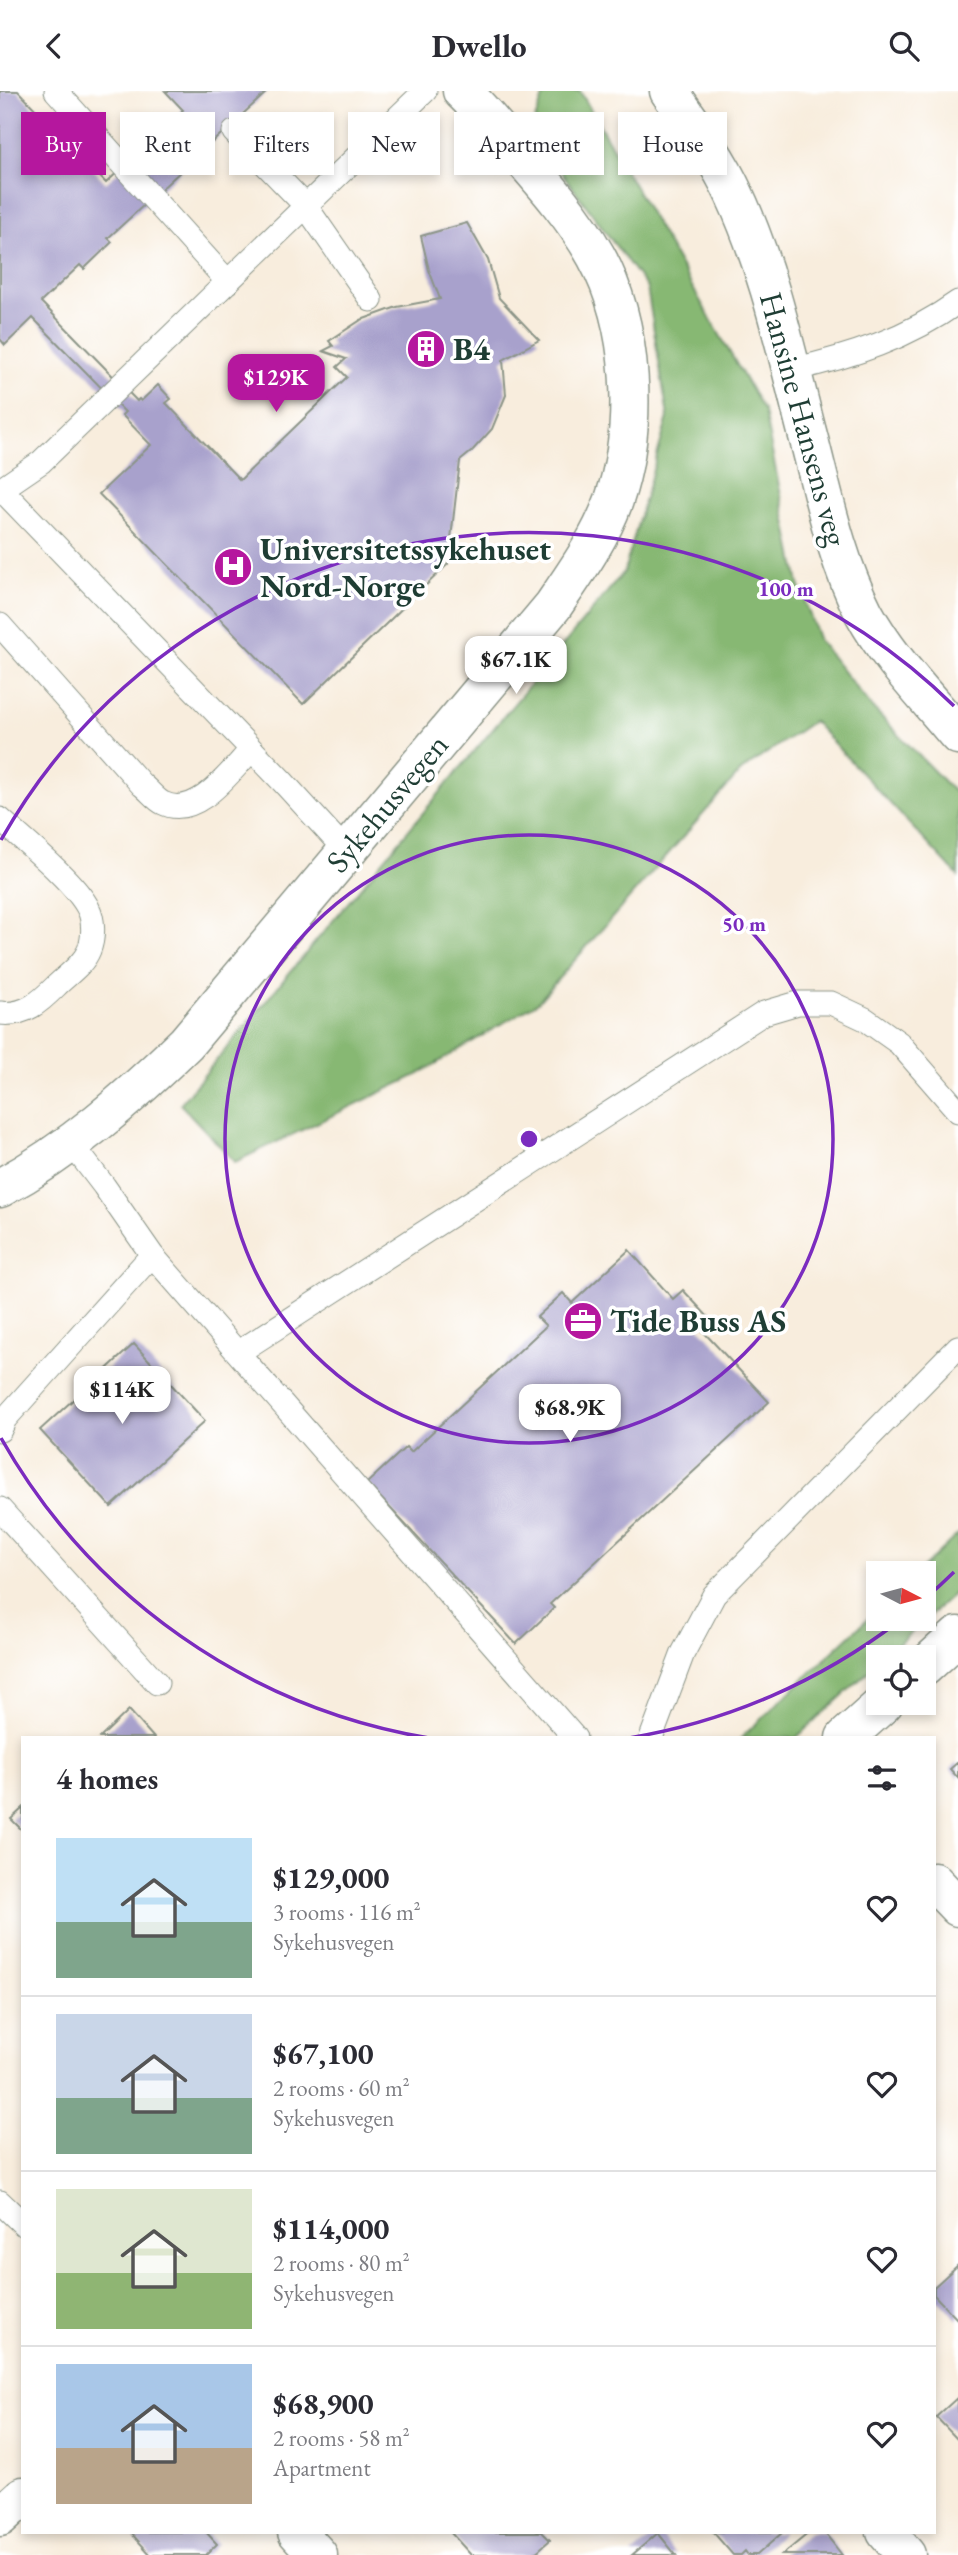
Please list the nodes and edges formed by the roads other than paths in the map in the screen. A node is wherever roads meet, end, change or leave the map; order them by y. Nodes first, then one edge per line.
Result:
1 (56, 91) edge
2 (425, 91) edge
3 (462, 91) edge
4 (669, 91) edge
5 (276, 175) edge
6 (305, 205) junction
7 (228, 282) junction
8 (371, 300) dead end
9 (958, 302) edge
10 (791, 370) junction
11 (1, 490) edge
12 (0, 625) edge
13 (958, 735) edge
14 (251, 750) junction
15 (0, 819) edge
16 (346, 851) junction
17 (0, 1013) edge
18 (958, 1111) edge
19 (71, 1143) junction
20 (0, 1188) edge
21 (152, 1255) junction
22 (958, 1347) edge
23 (239, 1352) junction
24 (0, 1430) edge
25 (0, 1509) edge
26 (958, 1636) edge
27 (936, 1656) edge
28 (157, 1683) dead end
29 (871, 1715) edge
30 (573, 1736) edge
31 (652, 1736) edge
32 (847, 1736) edge
33 (936, 1884) edge
34 (958, 1907) edge
35 (0, 2201) edge
36 (21, 2222) edge
37 (21, 2497) edge
38 (0, 2517) edge
39 (299, 2534) edge
40 (888, 2534) edge
41 (318, 2555) edge
42 (906, 2555) edge

1 - 7 lane
2 - 6 lane
3 - 16 street, Sykehusvegen
4 - 10 street, Hansine Hansens veg
5 - 6 lane
6 - 7 lane
6 - 8 lane
7 - 11 lane
9 - 10 lane
10 - 13 street, Hansine Hansens veg
11 - 14 lane
12 - 14 lane
14 - 16 lane
15 - 17 lane
16 - 19 street, Sykehusvegen
18 - 23 lane
19 - 20 street, Sykehusvegen
19 - 21 lane
21 - 23 lane
21 - 24 lane
22 - 31 lane
23 - 30 lane
25 - 28 lane
26 - 27 street
29 - 32 street
33 - 34 street
35 - 36 lane
37 - 38 street
39 - 41 street
40 - 42 street

